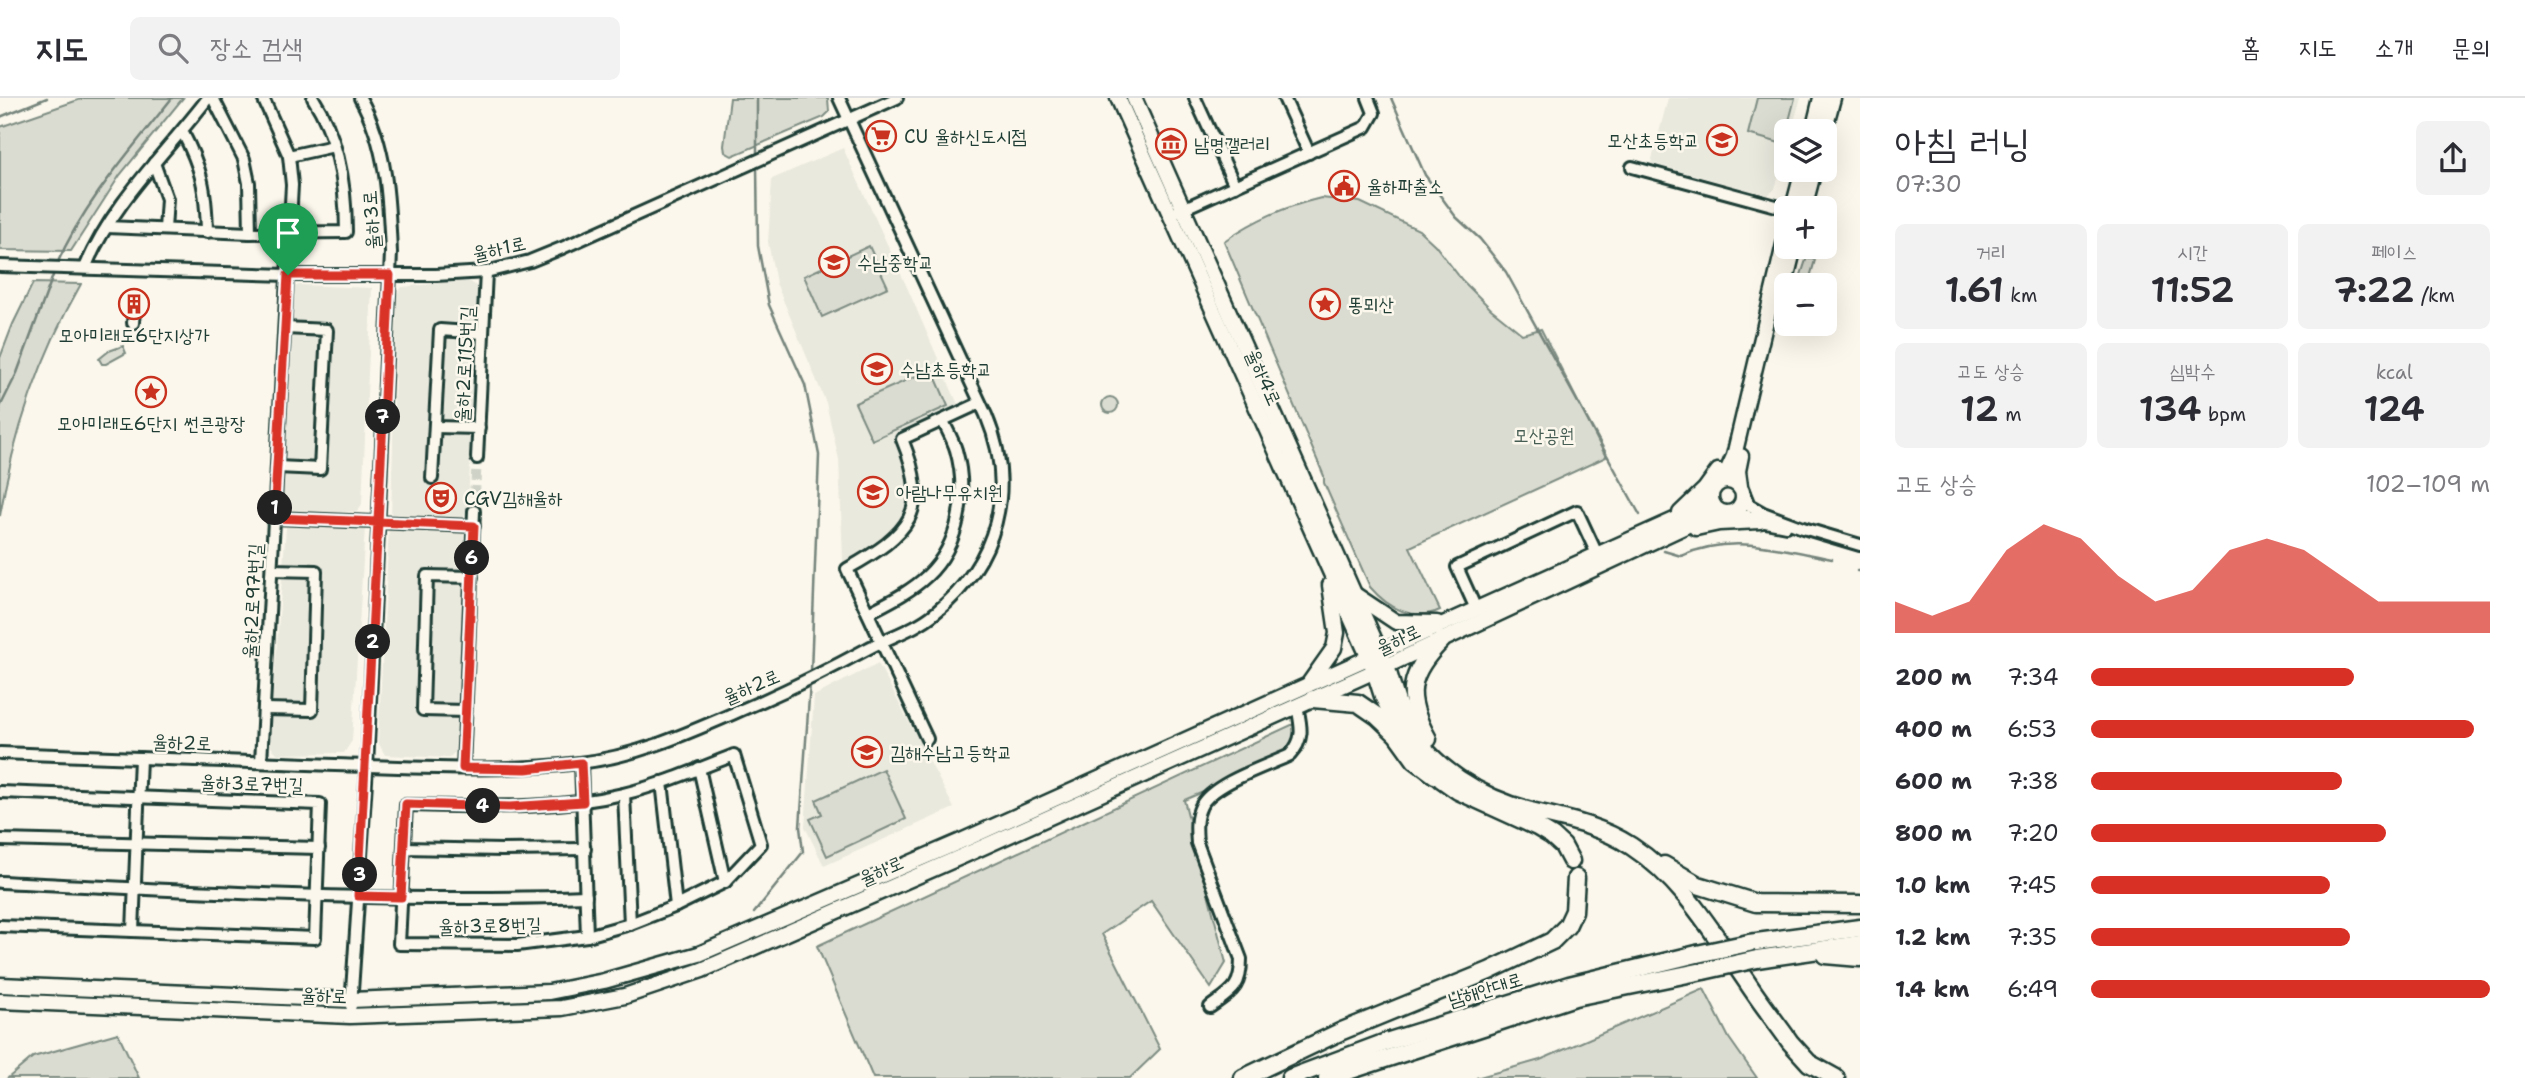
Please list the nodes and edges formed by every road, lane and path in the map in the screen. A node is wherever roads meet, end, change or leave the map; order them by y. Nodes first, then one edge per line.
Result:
1 (208, 98) edge
2 (213, 98) edge
3 (263, 98) edge
4 (313, 98) edge
5 (360, 98) edge
6 (839, 98) edge
7 (897, 98) edge
8 (1118, 98) edge
9 (1134, 98) edge
10 (1195, 98) edge
11 (1284, 98) edge
12 (1367, 98) edge
13 (1821, 98) edge
14 (1833, 98) edge
15 (1815, 119) edge
16 (1827, 119) edge
17 (847, 120) junction
18 (182, 131) junction
19 (334, 146) junction
20 (1309, 153) junction
21 (289, 156) junction
22 (154, 163) junction
23 (1632, 167) dead end
24 (1235, 186) junction
25 (1774, 205) edge
26 (1177, 211) junction
27 (107, 227) junction
28 (164, 229) junction
29 (207, 232) junction
30 (250, 233) junction
31 (291, 233) junction
32 (1781, 259) edge
33 (1791, 259) edge
34 (0, 266) edge
35 (80, 267) junction
36 (486, 272) junction
37 (288, 275) junction
38 (390, 275) junction
39 (134, 310) dead end
40 (133, 323) dead end
41 (285, 328) junction
42 (483, 332) junction
43 (1748, 395) junction
44 (980, 403) junction
45 (943, 421) junction
46 (435, 427) junction
47 (479, 428) junction
48 (477, 458) tunnel mouth
49 (277, 467) junction
50 (432, 478) dead end
51 (1718, 483) junction
52 (1742, 489) junction
53 (1715, 507) junction
54 (474, 511) tunnel mouth
55 (1735, 511) junction
56 (274, 518) junction
57 (1759, 521) junction
58 (378, 522) junction
59 (474, 526) junction
60 (1660, 526) junction
61 (1803, 528) junction
62 (1855, 543) edge
63 (1636, 550) junction
64 (1597, 554) junction
65 (1326, 563) junction
66 (272, 570) junction
67 (471, 577) junction
68 (1354, 594) junction
69 (1476, 609) junction
70 (868, 613) junction
71 (1445, 622) junction
72 (1442, 640) junction
73 (881, 642) junction
74 (1377, 662) junction
75 (1311, 691) junction
76 (1297, 706) junction
77 (264, 709) junction
78 (465, 711) junction
79 (927, 739) dead end
80 (0, 753) edge
81 (140, 758) junction
82 (261, 762) junction
83 (581, 763) junction
84 (367, 766) junction
85 (463, 768) junction
86 (699, 768) junction
87 (1442, 775) junction
88 (662, 782) junction
89 (0, 792) edge
90 (624, 794) junction
91 (139, 797) junction
92 (583, 802) junction
93 (1507, 814) junction
94 (0, 840) edge
95 (136, 844) junction
96 (1630, 845) junction
97 (318, 848) junction
98 (404, 848) junction
99 (584, 849) junction
100 (1571, 861) dead end
101 (1576, 878) dead end
102 (725, 881) junction
103 (0, 882) edge
104 (134, 888) junction
105 (317, 895) junction
106 (358, 896) junction
107 (586, 896) junction
108 (401, 897) junction
109 (1860, 904) edge
110 (676, 906) junction
111 (630, 924) junction
112 (0, 926) edge
113 (1860, 929) edge
114 (132, 931) junction
115 (587, 936) junction
116 (1860, 944) edge
117 (1788, 953) junction
118 (1860, 958) edge
119 (0, 985) edge
120 (351, 1000) junction
121 (0, 1001) edge
122 (1210, 1007) dead end
123 (350, 1016) junction
124 (1243, 1078) edge
125 (1290, 1078) edge
126 (1327, 1078) edge
127 (1817, 1078) edge
128 (1836, 1078) edge

1 - 18 street
2 - 30 street
3 - 21 street, 율하2로97번길
4 - 19 street
5 - 38 street, 율하3로
6 - 17 street, 율하2로
7 - 17 street, 율하1로
8 - 26 main road, 율하4로
9 - 26 main road, 율하4로
10 - 24 street
11 - 20 street
12 - 20 street
13 - 15 main road
14 - 16 main road
17 - 36 street, 율하1로
17 - 44 street, 율하2로
18 - 22 street
18 - 29 street
19 - 21 street
19 - 31 street
20 - 24 street
21 - 31 street, 율하2로97번길
22 - 27 street
22 - 28 street
23 - 25 street
24 - 26 street
26 - 65 main road, 율하4로
26 - 68 main road, 율하4로
27 - 28 street
27 - 35 street
28 - 29 street
29 - 30 street
30 - 31 street
31 - 37 street, 율하2로97번길
32 - 43 main road
33 - 52 main road
34 - 35 street, 율하1로
35 - 37 street, 율하1로
36 - 38 street, 율하1로
36 - 42 street, 율하2로115번길
37 - 38 street, 율하1로
37 - 41 street, 율하2로97번길
38 - 58 street, 율하3로
39 - 40 street
41 - 49 street, 율하2로97번길
41 - 49 street
42 - 46 street
42 - 47 street, 율하2로115번길
43 - 51 main road
43 - 60 main road
44 - 45 street
44 - 73 street, 율하2로
45 - 70 street
45 - 70 street
46 - 47 street
46 - 50 street
47 - 48 street, 율하2로115번길
49 - 56 street, 율하2로97번길
51 - 52 main road
51 - 53 main road
52 - 55 main road
52 - 61 street
53 - 55 main road
53 - 60 main road, 율하로
53 - 63 main road, 율하로
54 - 59 street
55 - 57 street
56 - 58 street
56 - 66 street, 율하2로97번길
57 - 61 street
57 - 63 main road
58 - 59 street
58 - 84 street, 율하3로
59 - 67 street
60 - 64 main road, 율하로
61 - 62 street
63 - 72 main road, 율하로
64 - 69 main road, 율하로
64 - 69 street
65 - 74 main road, 율하4로
65 - 75 main road
66 - 77 street, 율하2로97번길
66 - 77 street
67 - 78 street
67 - 78 street
68 - 71 main road
68 - 74 main road, 율하4로
69 - 71 main road, 율하로
70 - 73 street
71 - 74 main road, 율하로
72 - 74 main road, 율하로
72 - 87 highway
73 - 79 street
73 - 83 street, 율하2로
74 - 75 main road, 율하로
74 - 87 highway
75 - 76 main road, 율하로
75 - 87 highway
75 - 120 main road, 율하로
76 - 122 street
76 - 123 main road, 율하로
77 - 82 street, 율하2로97번길
78 - 85 street
80 - 81 street, 율하2로
81 - 82 street, 율하2로
81 - 91 street
82 - 84 street, 율하2로
83 - 85 street, 율하2로
83 - 92 street
84 - 85 street, 율하2로
84 - 106 street, 율하3로
86 - 88 street
86 - 102 street
86 - 102 street
87 - 93 highway
87 - 96 highway
88 - 90 street
88 - 110 street
89 - 91 street, 율하3로7번길
90 - 92 street
90 - 111 street
91 - 95 street
91 - 97 street, 율하3로7번길
92 - 98 street, 율하3로8번길
92 - 99 street
93 - 100 highway
93 - 127 highway
94 - 95 street
95 - 97 street
95 - 104 street
96 - 109 highway
96 - 128 highway
97 - 105 street, 율하3로7번길
98 - 99 street
98 - 108 street, 율하3로8번길
99 - 107 street
101 - 124 highway
102 - 110 street
103 - 104 street
104 - 105 street
104 - 114 street
105 - 106 street
105 - 114 street, 율하3로7번길
106 - 108 street, 율하3로8번길
106 - 120 street, 율하3로
107 - 108 street, 율하3로8번길
107 - 115 street
108 - 115 street, 율하3로8번길
110 - 111 street
111 - 115 street
112 - 114 street, 율하3로7번길
113 - 125 highway, 남해안대로, bridge
116 - 117 highway
117 - 118 highway
117 - 126 highway, 남해안대로, bridge
119 - 120 main road, 율하로
120 - 123 street, 율하3로
121 - 123 main road, 율하로

